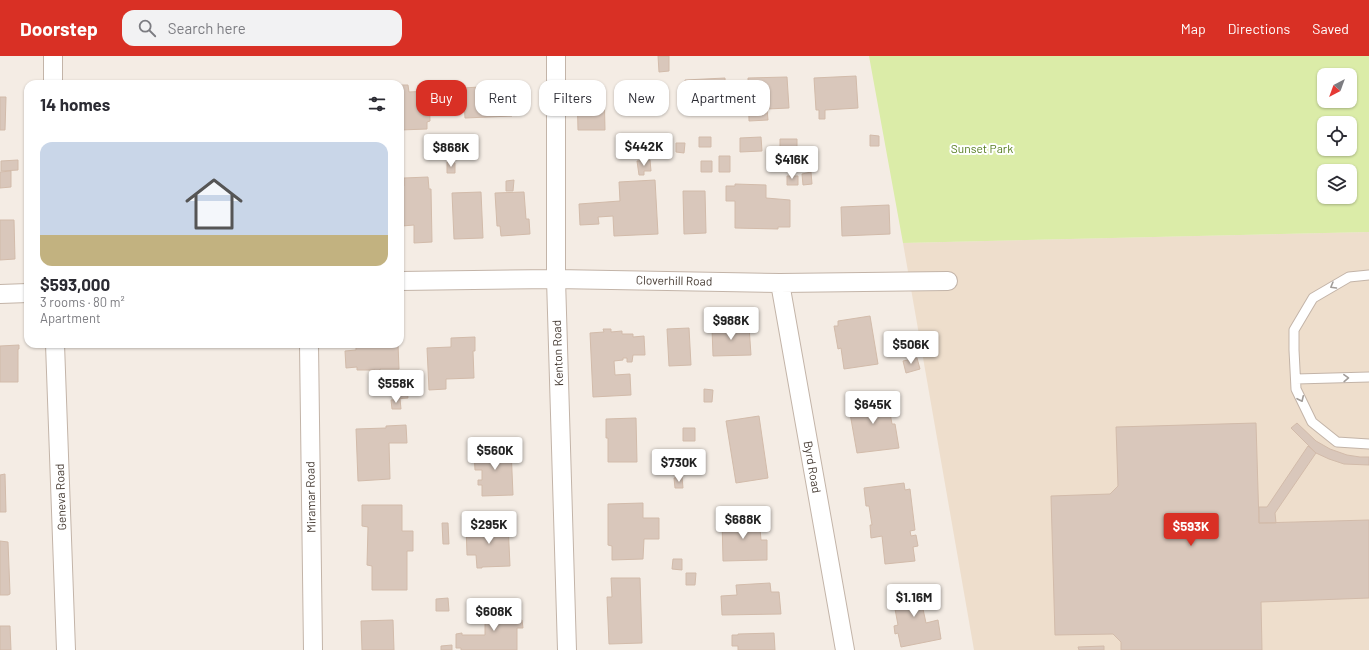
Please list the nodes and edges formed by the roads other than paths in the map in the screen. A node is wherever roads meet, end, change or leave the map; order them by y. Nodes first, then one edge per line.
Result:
1 (53, 56) edge
2 (556, 56) edge
3 (53, 80) edge
4 (1369, 275) edge
5 (556, 279) junction
6 (404, 281) edge
7 (948, 281) dead end
8 (780, 283) junction
9 (24, 293) edge
10 (0, 294) edge
11 (55, 348) edge
12 (309, 348) edge
13 (1369, 377) edge
14 (1296, 379) junction
15 (1369, 444) edge
16 (66, 650) edge
17 (312, 650) edge
18 (567, 650) edge
19 (845, 650) edge

1 - 3 street
2 - 5 street, Kenton Road
4 -> 14 lane
5 - 6 street, Cloverhill Road
5 - 8 street, Cloverhill Road
5 - 18 street, Kenton Road
7 - 8 street, Cloverhill Road
8 - 19 street, Byrd Road
9 - 10 street
11 - 16 street, Geneva Road
12 - 17 street, Miramar Road
14 -> 13 lane
14 -> 15 lane

